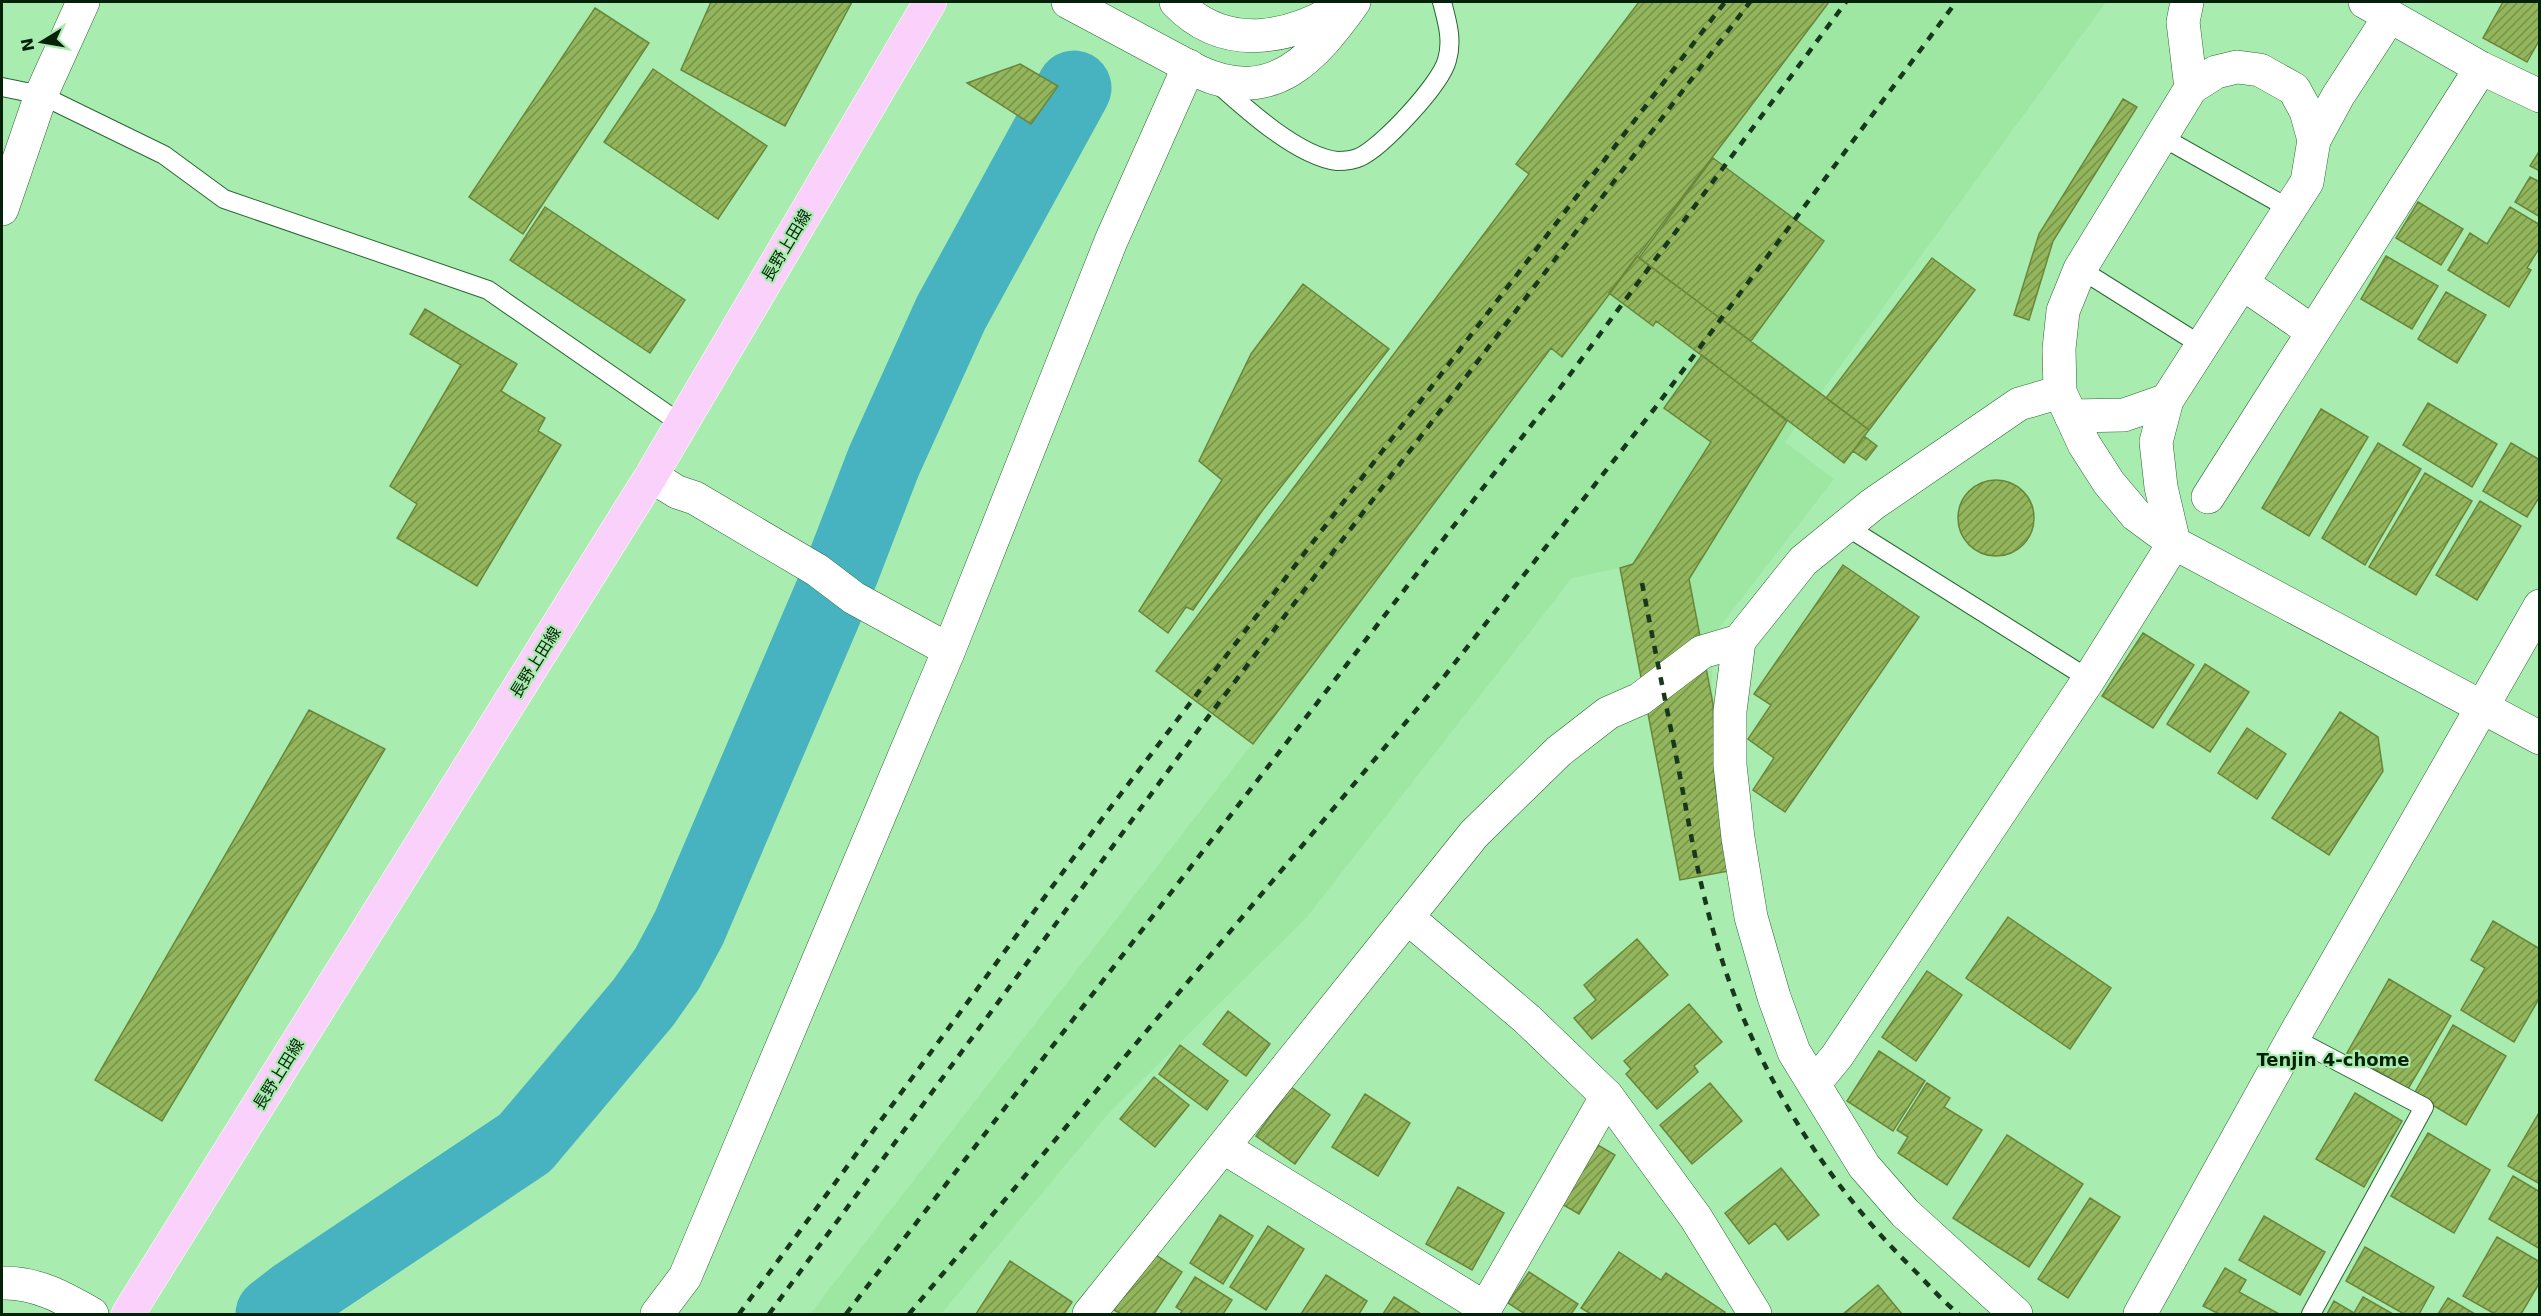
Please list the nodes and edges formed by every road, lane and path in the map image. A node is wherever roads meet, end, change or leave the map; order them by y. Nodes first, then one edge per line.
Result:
1 (83, 2) edge
2 (930, 2) edge
3 (1068, 2) edge
4 (1176, 2) edge
5 (1349, 2) edge
6 (1354, 2) edge
7 (1442, 2) edge
8 (2187, 2) edge
9 (2378, 9) edge
10 (1109, 14) edge
11 (2481, 68) junction
12 (1201, 73) junction
13 (2, 87) edge
14 (2191, 88) junction
15 (41, 95) junction
16 (2540, 96) edge
17 (2162, 137) junction
18 (2314, 140) junction
19 (2, 208) edge
20 (2290, 209) junction
21 (2080, 269) junction
22 (2242, 283) junction
23 (2312, 331) junction
24 (2201, 345) junction
25 (2167, 400) junction
26 (2066, 404) junction
27 (680, 423) junction
28 (651, 476) junction
29 (2208, 497) dead end
30 (1844, 525) junction
31 (2174, 543) junction
32 (2540, 606) edge
33 (1739, 642) junction
34 (949, 650) junction
35 (2089, 679) junction
36 (2481, 708) junction
37 (2540, 738) edge
38 (1407, 917) junction
39 (2293, 1038) junction
40 (1814, 1084) junction
41 (1607, 1096) junction
42 (1223, 1147) junction
43 (2, 1282) edge
44 (1484, 1311) edge
45 (92, 1314) edge
46 (128, 1314) edge
47 (657, 1314) edge
48 (1089, 1314) edge
49 (1755, 1314) edge
50 (2016, 1314) edge
51 (2140, 1314) edge
52 (2311, 1314) edge

1 - 15 street
2 - 27 main road, 長野上田線
3 - 10 street
4 - 5 street
6 - 12 street
7 - 12 lane
8 - 14 street
9 - 11 street
9 - 18 street
10 - 12 street
11 - 16 street
11 - 23 street
12 - 34 street
13 - 15 lane
14 - 17 street
14 - 18 street
15 - 19 street
15 - 27 lane
17 - 20 lane
17 - 21 street
18 - 20 street
20 - 22 street
21 - 24 lane
21 - 26 street
22 - 23 street
22 - 24 street
23 - 29 street
24 - 25 street
25 - 26 street
25 - 31 street
26 - 30 street
26 - 31 street
27 - 28 main road, 長野上田線
28 - 34 street
28 - 46 main road, 長野上田線
30 - 33 street
30 - 35 lane
31 - 35 street
31 - 36 street
32 - 36 street
33 - 38 street
33 - 40 street
34 - 47 street
35 - 40 street
36 - 37 street
36 - 39 street
38 - 41 street
38 - 42 street
39 - 51 street
39 - 52 lane
40 - 50 street
41 - 44 street
41 - 49 street
42 - 44 street
42 - 48 street
43 - 45 street

